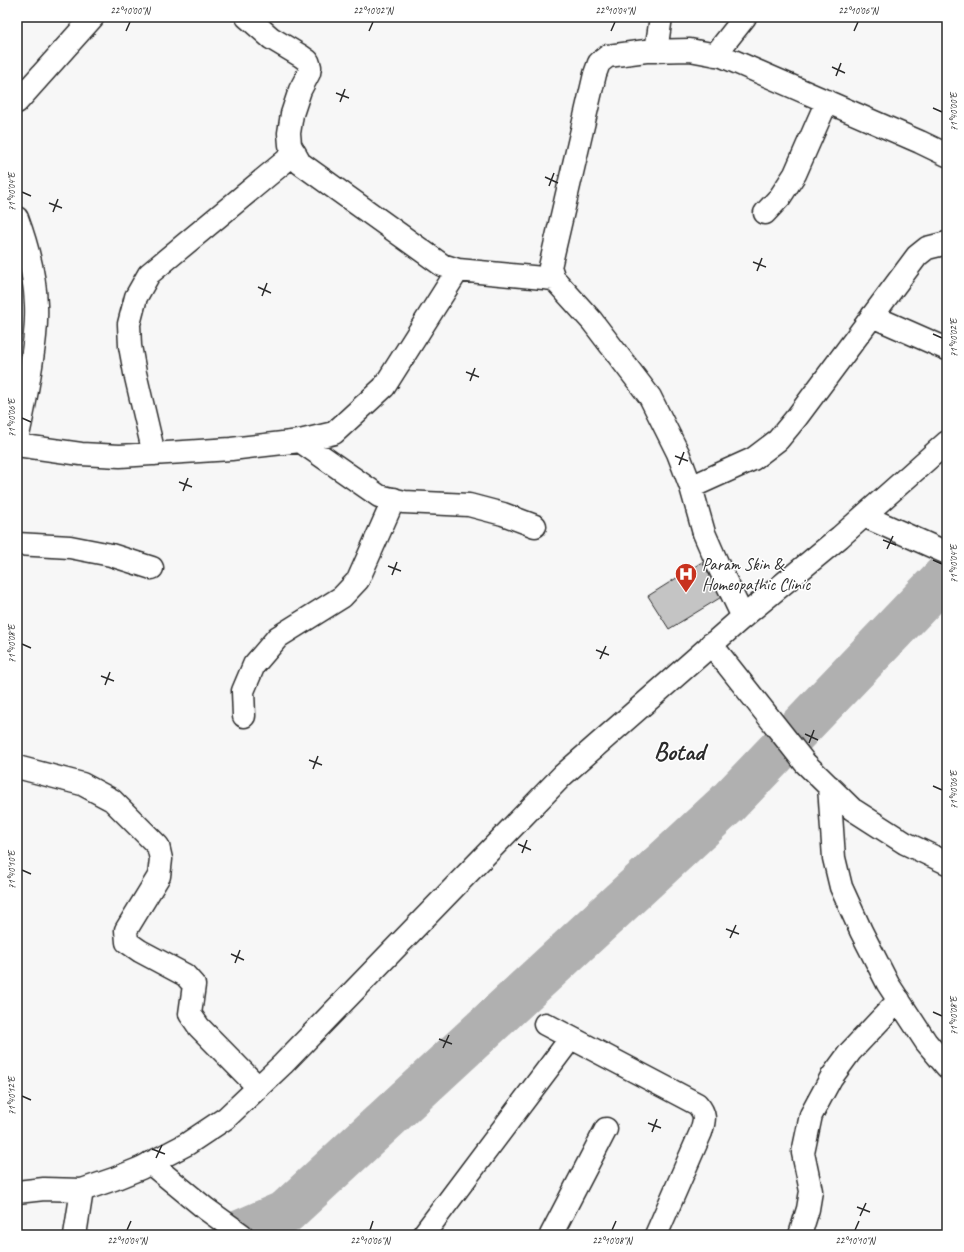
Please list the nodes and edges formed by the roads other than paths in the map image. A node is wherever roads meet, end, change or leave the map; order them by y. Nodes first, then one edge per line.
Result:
1 (93, 17) edge
2 (246, 17) edge
3 (661, 17) edge
4 (745, 17) edge
5 (656, 51) junction
6 (715, 55) junction
7 (827, 101) junction
8 (17, 102) edge
9 (295, 153) junction
10 (947, 155) edge
11 (765, 213) dead end
12 (17, 218) edge
13 (947, 243) edge
14 (458, 270) junction
15 (554, 279) junction
16 (872, 316) junction
17 (947, 348) edge
18 (17, 439) edge
19 (300, 441) junction
20 (947, 442) edge
21 (17, 445) edge
22 (154, 454) junction
23 (691, 486) junction
24 (394, 499) junction
25 (864, 516) junction
26 (535, 526) dead end
27 (17, 544) edge
28 (947, 553) edge
29 (152, 568) dead end
30 (743, 617) junction
31 (711, 644) junction
32 (244, 716) dead end
33 (17, 767) edge
34 (829, 786) junction
35 (947, 863) edge
36 (899, 1000) junction
37 (545, 1024) dead end
38 (571, 1038) junction
39 (947, 1068) edge
40 (258, 1087) junction
41 (606, 1129) dead end
42 (150, 1163) junction
43 (17, 1182) edge
44 (44, 1189) junction
45 (82, 1190) junction
46 (17, 1192) edge
47 (75, 1235) edge
48 (242, 1235) edge
49 (423, 1235) edge
50 (551, 1235) edge
51 (656, 1235) edge
52 (800, 1235) edge

1 - 8 main road
2 - 9 main road
3 - 5 main road
4 - 6 main road
5 - 6 main road
5 - 15 main road
6 - 7 main road
7 - 10 main road
7 - 11 main road
9 - 14 main road
9 - 22 main road
12 - 18 main road
13 - 16 main road
14 - 15 main road
14 - 19 main road
15 - 23 main road
16 - 17 main road
16 - 23 main road
19 - 22 main road
19 - 24 main road
20 - 25 main road
21 - 22 main road
23 - 30 main road
24 - 26 main road
24 - 32 main road
25 - 28 main road
25 - 30 main road
27 - 29 main road
30 - 31 main road
31 - 34 main road
31 - 40 main road
33 - 40 main road
34 - 35 main road
34 - 36 main road
36 - 39 main road
36 - 52 main road
37 - 38 main road
38 - 49 main road
38 - 51 main road
40 - 42 main road
41 - 50 main road
42 - 45 main road
42 - 48 main road
43 - 44 main road
44 - 45 main road
44 - 46 main road
45 - 47 main road

